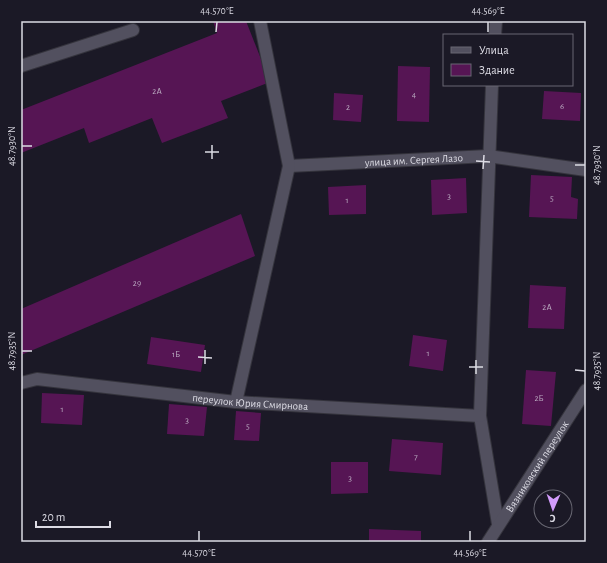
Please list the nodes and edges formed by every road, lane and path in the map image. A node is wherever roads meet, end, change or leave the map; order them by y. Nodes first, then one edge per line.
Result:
1 (260, 21) edge
2 (496, 21) edge
3 (133, 30) dead end
4 (495, 34) edge
5 (21, 66) edge
6 (492, 86) edge
7 (488, 156) junction
8 (289, 166) junction
9 (586, 170) edge
10 (21, 384) edge
11 (586, 390) edge
12 (236, 402) junction
13 (480, 416) junction
14 (498, 524) junction
15 (488, 542) edge

1 - 8 street
2 - 4 street
3 - 5 street
6 - 7 street
7 - 8 street, улица им. Сергея Лазо
7 - 9 street, улица им. Сергея Лазо
7 - 13 street
8 - 12 street
10 - 12 street, переулок Юрия Смирнова
11 - 14 street, Вязниковский переулок
12 - 13 street, переулок Юрия Смирнова
13 - 14 street
14 - 15 street, Вязниковский переулок

